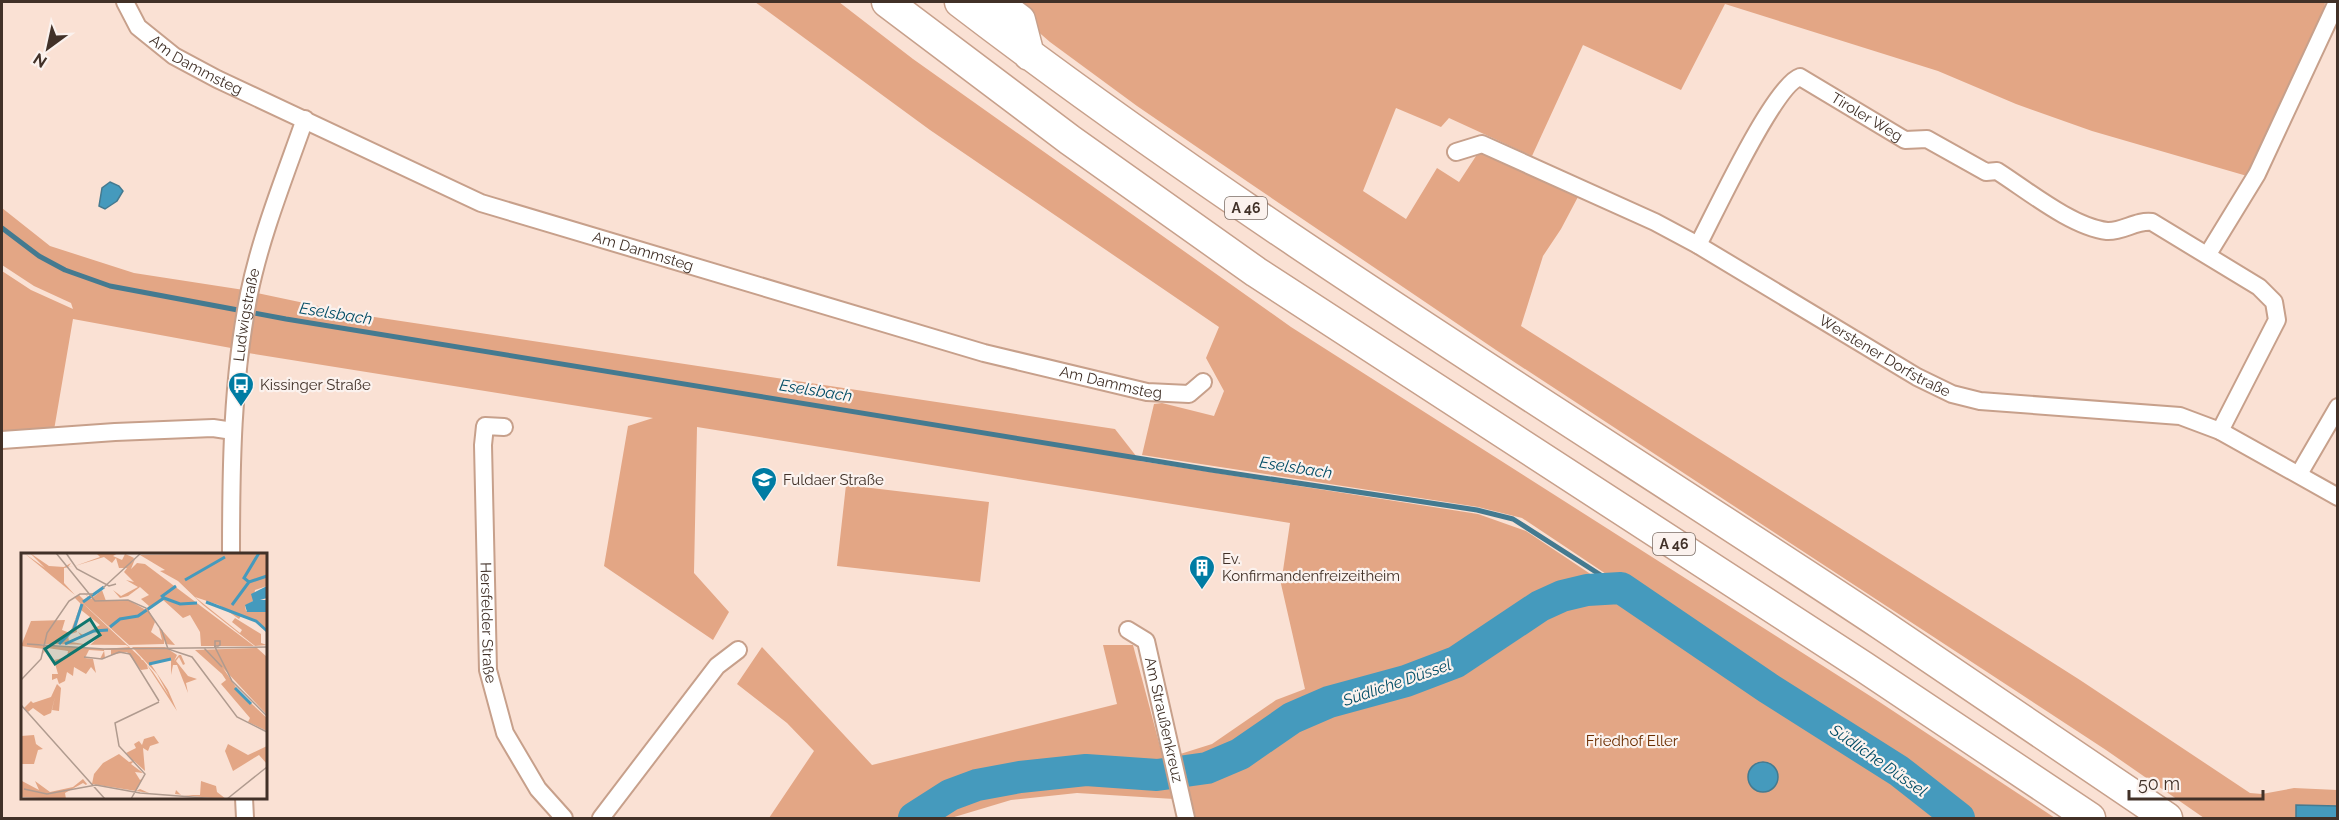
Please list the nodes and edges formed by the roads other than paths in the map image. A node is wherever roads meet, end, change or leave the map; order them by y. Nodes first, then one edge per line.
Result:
1 (125, 2) edge
2 (887, 2) edge
3 (960, 2) edge
4 (996, 2) edge
5 (2337, 2) edge
6 (1029, 55) junction
7 (305, 119) junction
8 (1456, 152) dead end
9 (1698, 244) junction
10 (2208, 254) junction
11 (1203, 382) dead end
12 (2337, 406) edge
13 (504, 427) dead end
14 (233, 431) junction
15 (2220, 431) junction
16 (2, 440) edge
17 (2299, 474) junction
18 (2337, 497) edge
19 (231, 553) edge
20 (1128, 630) dead end
21 (738, 650) dead end
22 (244, 799) edge
23 (245, 819) edge
24 (564, 819) edge
25 (602, 819) edge
26 (1185, 819) edge
27 (2090, 819) edge
28 (2167, 819) edge

1 - 7 street, Am Dammsteg
2 - 27 highway, A 46
3 - 6 highway, A 46
4 - 6 highway
5 - 10 street
6 - 28 highway, A 46
7 - 11 street, Am Dammsteg
7 - 14 street, Ludwigstraße
8 - 9 street, Werstener Dorfstraße
9 - 10 street, Tiroler Weg
9 - 15 street, Werstener Dorfstraße
10 - 15 street, Tiroler Weg
12 - 17 street
13 - 24 street, Hersfelder Straße
14 - 16 street
14 - 19 street, Ludwigstraße
15 - 17 street, Werstener Dorfstraße
17 - 18 street, Werstener Dorfstraße
20 - 26 street, Am Straußenkreuz
21 - 25 street
22 - 23 street

